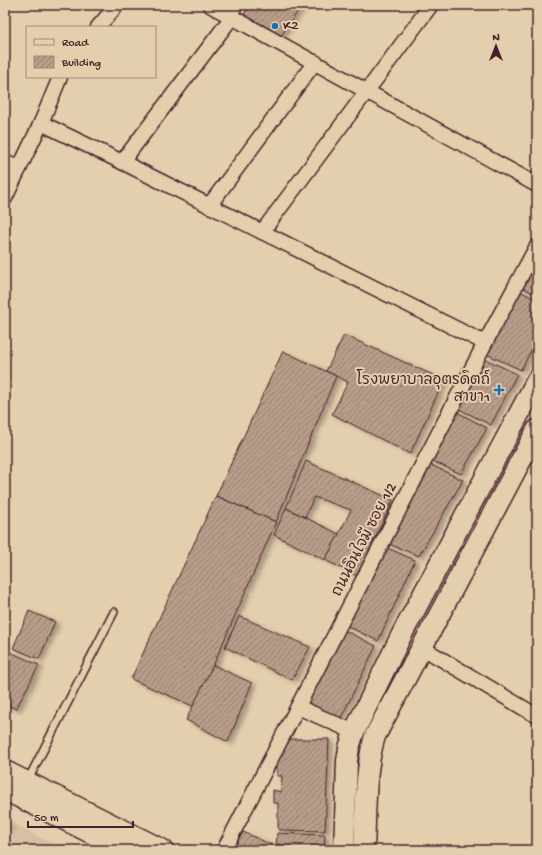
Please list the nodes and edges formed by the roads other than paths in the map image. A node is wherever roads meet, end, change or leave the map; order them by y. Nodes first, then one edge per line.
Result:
1 (117, 5) edge
2 (210, 5) edge
3 (240, 5) edge
4 (431, 5) edge
5 (232, 17) junction
6 (99, 26) edge
7 (315, 62) junction
8 (60, 78) edge
9 (367, 91) junction
10 (41, 123) junction
11 (5, 162) edge
12 (122, 162) junction
13 (19, 169) junction
14 (537, 185) edge
15 (5, 198) edge
16 (209, 206) junction
17 (262, 232) junction
18 (537, 246) edge
19 (485, 343) junction
20 (537, 380) edge
21 (537, 430) edge
22 (114, 612) dead end
23 (421, 647) junction
24 (298, 707) junction
25 (537, 716) edge
26 (354, 732) junction
27 (5, 771) edge
28 (27, 782) junction
29 (5, 790) edge
30 (125, 850) edge
31 (163, 850) edge
32 (224, 850) edge
33 (344, 850) edge
34 (364, 850) edge

1 - 6 street
2 - 5 street
3 - 5 lane
4 - 9 street
5 - 7 street
5 - 12 street
7 - 9 street
7 - 16 street
8 - 10 street
9 - 14 street
9 - 17 street
10 - 12 street
10 - 13 street
11 - 13 street
12 - 16 street
13 - 15 street
16 - 17 street
17 - 19 street
18 - 19 street, ถนนอินใจมี ซอย 1/2
19 - 24 street, ถนนอินใจมี ซอย 1/2
20 - 26 main road
21 - 23 main road
22 - 28 lane
23 - 25 street
23 - 34 main road
24 - 26 street
24 - 32 street, ถนนอินใจมี ซอย 1/2
26 - 33 main road
27 - 28 main road
28 - 31 main road
29 - 30 main road

